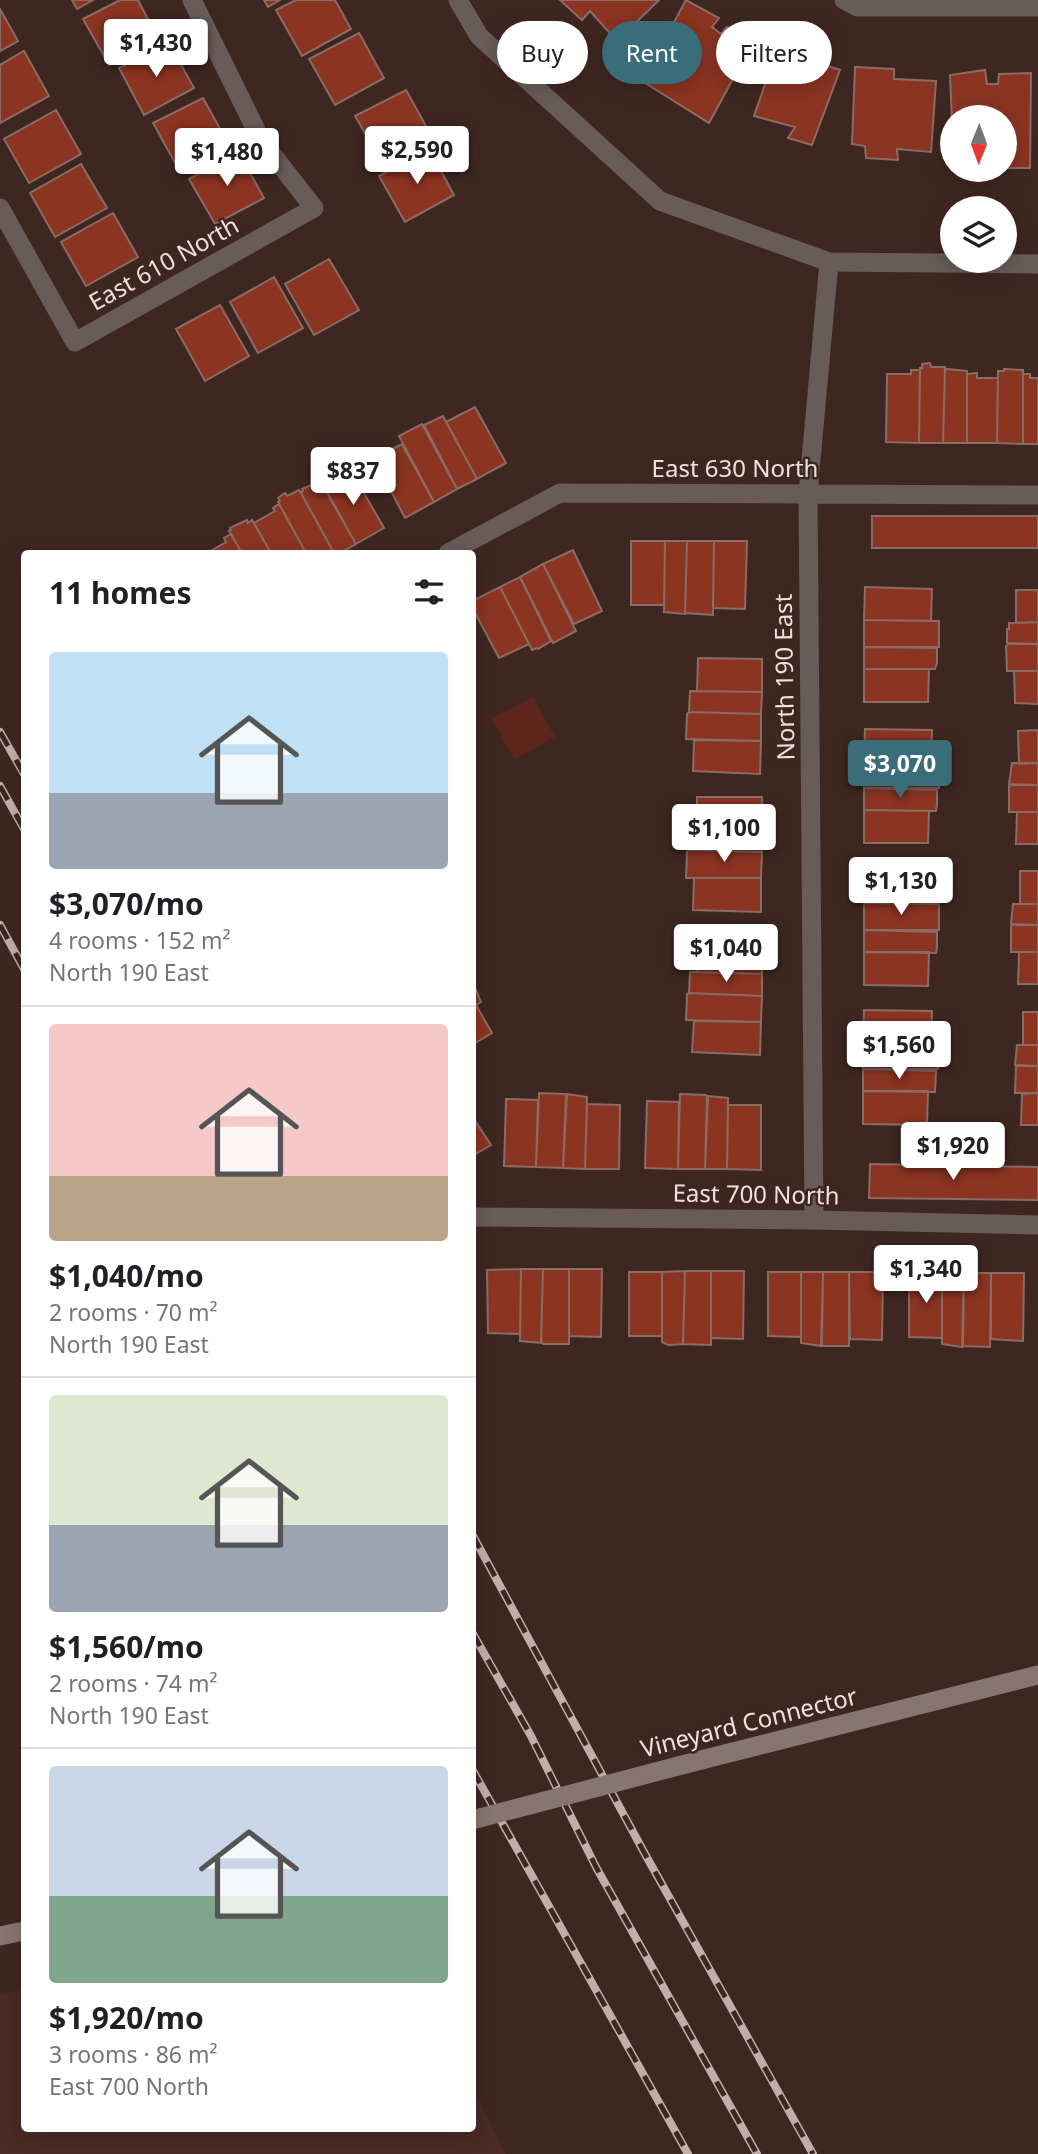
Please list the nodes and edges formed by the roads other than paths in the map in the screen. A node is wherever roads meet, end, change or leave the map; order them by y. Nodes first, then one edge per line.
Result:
1 (192, 0) edge
2 (458, 0) edge
3 (851, 3) edge
4 (1038, 7) edge
5 (0, 208) edge
6 (830, 262) junction
7 (1038, 264) edge
8 (808, 493) junction
9 (1038, 495) edge
10 (454, 550) edge
11 (476, 1217) edge
12 (814, 1220) junction
13 (1038, 1225) edge
14 (1038, 1675) edge
15 (476, 1819) edge
16 (21, 1932) edge
17 (0, 1936) edge

1 - 5 street, East 610 North
2 - 6 street
3 - 4 street
6 - 7 street
6 - 8 street, North 190 East
8 - 9 street, East 630 North
8 - 10 street, East 630 North
8 - 12 street, North 190 East
11 - 12 street, East 700 North
12 - 13 street, East 700 North
14 - 15 main road, Vineyard Connector, bridge
16 - 17 main road

